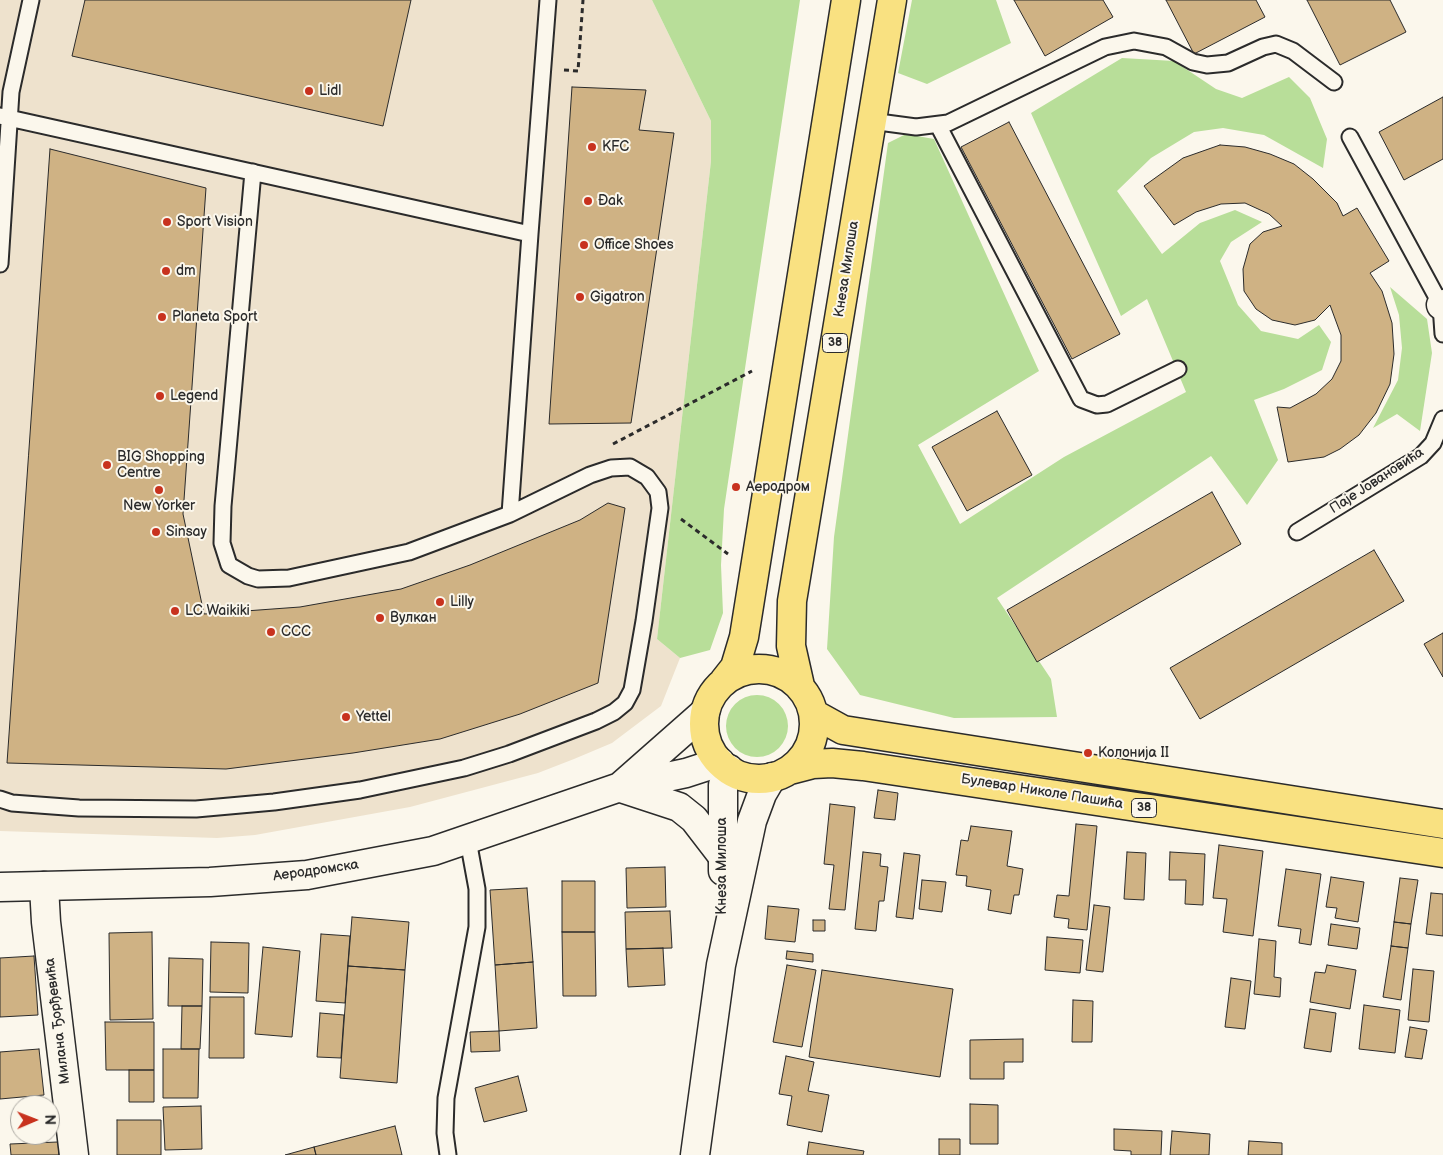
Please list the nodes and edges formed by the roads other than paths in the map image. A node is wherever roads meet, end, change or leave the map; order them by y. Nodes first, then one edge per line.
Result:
1 (31, 0) edge
2 (548, 0) edge
3 (846, 0) edge
4 (892, 0) edge
5 (1334, 82) dead end
6 (5, 117) edge
7 (871, 122) junction
8 (938, 125) junction
9 (1350, 137) dead end
10 (253, 172) junction
11 (530, 234) junction
12 (0, 264) edge
13 (1442, 305) edge
14 (1443, 334) edge
15 (1178, 369) dead end
16 (1443, 419) edge
17 (510, 514) junction
18 (1297, 532) dead end
19 (791, 621) junction
20 (724, 681) junction
21 (800, 686) junction
22 (705, 712) junction
23 (814, 714) junction
24 (890, 737) junction
25 (724, 766) junction
26 (781, 773) junction
27 (620, 787) junction
28 (0, 799) edge
29 (1443, 824) edge
30 (468, 840) junction
31 (1443, 853) edge
32 (724, 858) junction
33 (44, 886) junction
34 (0, 887) edge
35 (721, 965) junction
36 (74, 1155) edge
37 (448, 1155) edge
38 (695, 1155) edge

1 - 6 lane
2 - 11 lane
3 - 20 main road
4 - 7 main road, Кнеза Милоша / 38
5 - 8 lane
6 - 10 lane
6 - 12 lane
7 - 8 lane
7 - 19 main road, Кнеза Милоша / 38
8 - 15 lane
9 - 13 lane
10 - 11 lane
10 - 17 lane
11 - 17 lane
13 - 14 lane
16 - 18 lane, Паје Јовановића
17 - 28 lane
19 - 21 main road, Кнеза Милоша / 38
19 - 24 main road
20 - 21 main road
20 - 22 main road
21 - 23 main road, 38
22 - 25 main road
22 - 27 street, Аеродромска
23 - 24 main road, 38
23 - 26 main road
24 - 29 main road, 38
25 - 26 main road, 38
25 - 27 street, Аеродромска
25 - 32 street, Кнеза Милоша
26 - 31 main road, Булевар Николе Пашића / 38
26 - 35 street, Кнеза Милоша
27 - 30 street, Аеродромска
27 - 32 street
30 - 33 street, Аеродромска
30 - 37 lane
32 - 35 street, Кнеза Милоша
33 - 34 street, Аеродромска
33 - 36 street, Милана Ђорђевића
35 - 38 street, Кнеза Милоша

